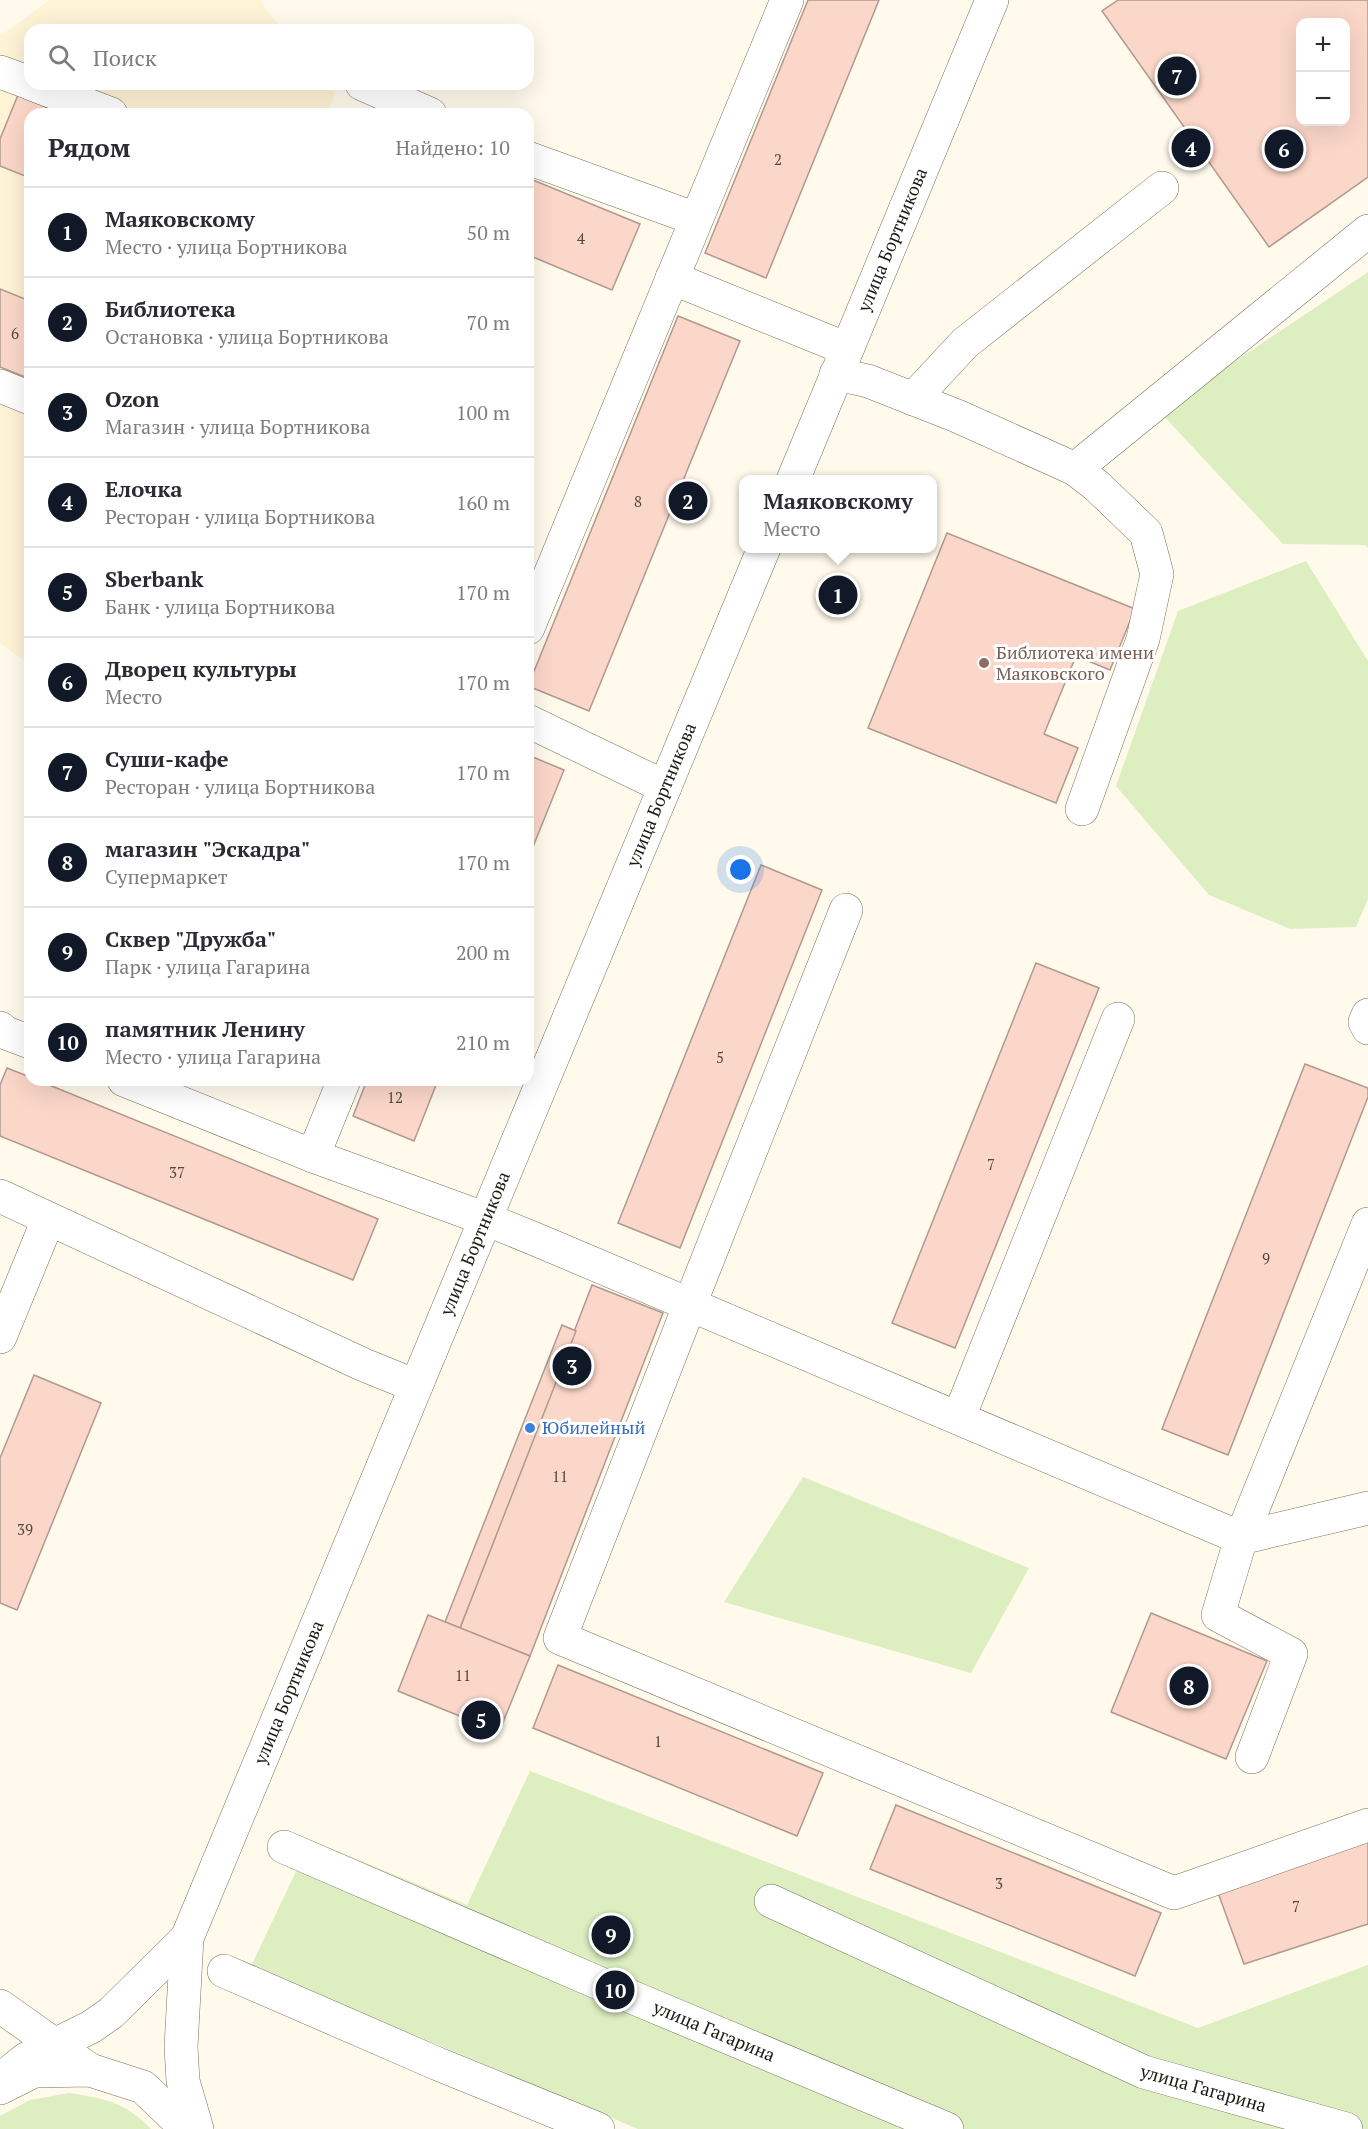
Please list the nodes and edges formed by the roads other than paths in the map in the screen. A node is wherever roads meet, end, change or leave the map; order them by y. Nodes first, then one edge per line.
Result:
1 (787, 0) edge
2 (992, 0) edge
3 (0, 72) edge
4 (24, 81) edge
5 (47, 90) edge
6 (376, 90) edge
7 (95, 108) edge
8 (416, 108) edge
9 (534, 160) edge
10 (1162, 188) dead end
11 (696, 219) junction
12 (1368, 231) edge
13 (672, 278) junction
14 (842, 361) junction
15 (0, 386) edge
16 (24, 396) edge
17 (913, 399) junction
18 (1075, 469) junction
19 (795, 475) edge
20 (762, 553) edge
21 (534, 613) edge
22 (534, 724) edge
23 (666, 786) junction
24 (1082, 809) dead end
25 (846, 910) dead end
26 (1118, 1019) dead end
27 (139, 1086) edge
28 (342, 1086) edge
29 (313, 1156) junction
30 (0, 1196) edge
31 (486, 1219) junction
32 (48, 1220) junction
33 (1368, 1224) edge
34 (690, 1304) junction
35 (0, 1337) edge
36 (416, 1386) junction
37 (959, 1417) junction
38 (1368, 1508) edge
39 (1241, 1538) junction
40 (1252, 1757) dead end
41 (1368, 1825) edge
42 (284, 1847) dead end
43 (771, 1901) dead end
44 (187, 1938) junction
45 (224, 1971) dead end
46 (0, 2006) edge
47 (54, 2045) junction
48 (90, 2070) junction
49 (0, 2080) edge
50 (0, 2088) edge
51 (187, 2129) edge
52 (197, 2129) edge
53 (598, 2129) edge
54 (947, 2129) edge
55 (1346, 2129) edge

1 - 11 street
2 - 14 street, улица Бортникова
3 - 4 street
5 - 7 street
6 - 8 street
9 - 11 street
10 - 17 street
11 - 13 street
12 - 18 street
13 - 14 street
13 - 21 street
14 - 17 street
14 - 19 street, улица Бортникова
15 - 16 street
17 - 18 street
18 - 24 street
20 - 23 street, улица Бортникова
22 - 23 street
23 - 31 street, улица Бортникова
25 - 34 street
26 - 37 street
27 - 29 street
28 - 29 street
29 - 31 street
30 - 32 street
31 - 34 street
31 - 36 street, улица Бортникова
32 - 35 street
32 - 36 street
33 - 39 street
34 - 37 street
34 - 41 street
36 - 44 street, улица Бортникова
37 - 39 street
38 - 39 street
39 - 40 street
42 - 54 street, улица Гагарина
43 - 55 street, улица Гагарина
44 - 47 street, улица Бортникова
44 - 52 street, улица Бортникова
45 - 53 street
46 - 47 street
47 - 48 street
47 - 49 street, улица Бортникова
48 - 50 street
48 - 51 street

